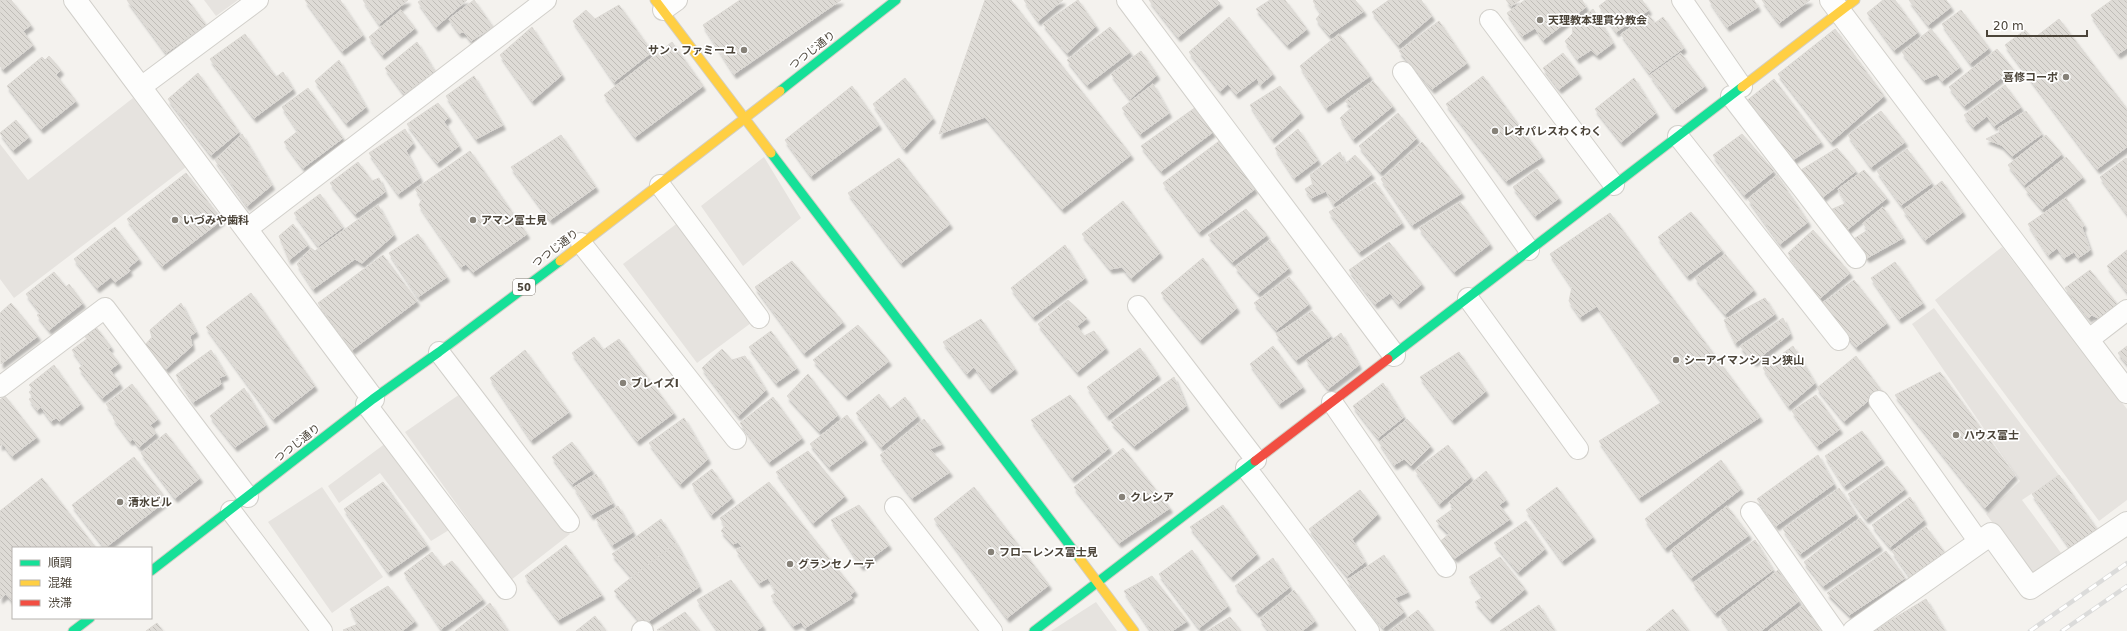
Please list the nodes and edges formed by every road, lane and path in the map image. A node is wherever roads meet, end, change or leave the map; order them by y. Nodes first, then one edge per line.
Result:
1 (75, 0) edge
2 (258, 0) edge
3 (546, 0) edge
4 (896, 0) edge
5 (1128, 0) edge
6 (1682, 0) edge
7 (665, 3) edge
8 (1842, 4) edge
9 (1490, 20) dead end
10 (1403, 72) dead end
11 (141, 87) junction
12 (1737, 91) junction
13 (745, 118) junction
14 (1678, 136) junction
15 (660, 185) junction
16 (1614, 185) junction
17 (247, 229) junction
18 (581, 243) junction
19 (1530, 250) junction
20 (1856, 258) dead end
21 (1468, 298) junction
22 (1138, 306) dead end
23 (2127, 310) edge
24 (759, 318) dead end
25 (1839, 340) dead end
26 (2088, 340) junction
27 (439, 352) junction
28 (1394, 354) junction
29 (0, 387) edge
30 (2127, 392) edge
31 (370, 401) junction
32 (1879, 401) dead end
33 (1332, 402) junction
34 (736, 439) dead end
35 (1578, 449) dead end
36 (1251, 464) junction
37 (248, 497) junction
38 (895, 507) dead end
39 (231, 511) junction
40 (1751, 512) dead end
41 (569, 522) dead end
42 (2127, 523) edge
43 (1979, 542) junction
44 (1446, 567) dead end
45 (152, 571) edge
46 (1097, 583) junction
47 (506, 589) dead end
48 (89, 619) edge
49 (73, 631) edge
50 (322, 631) edge
51 (992, 631) edge
52 (1034, 631) edge
53 (1134, 631) edge
54 (1369, 631) edge
55 (1835, 631) edge
56 (1854, 631) edge

1 - 11 street
2 - 11 lane
3 - 17 lane
4 - 13 street, つつじ通り / 50
5 - 28 street
6 - 12 lane
7 - 13 street
8 - 12 street
8 - 26 street
9 - 16 lane
10 - 19 lane
11 - 17 street
12 - 14 street
12 - 20 lane
13 - 15 street, つつじ通り / 50
13 - 46 street
14 - 16 street
14 - 25 lane
15 - 18 street, つつじ通り / 50
15 - 24 lane
16 - 19 street
17 - 31 street
18 - 27 street, つつじ通り / 50
18 - 34 lane
19 - 21 street
21 - 28 street
21 - 35 lane
22 - 36 lane
23 - 26 lane
26 - 30 street
27 - 31 street, つつじ通り / 50
27 - 41 lane
28 - 33 street
29 - 37 lane
31 - 37 street, つつじ通り / 50
31 - 47 lane
32 - 43 lane
33 - 36 street
33 - 44 lane
36 - 46 street
36 - 54 lane
37 - 39 street, つつじ通り / 50
38 - 51 lane
39 - 45 street, つつじ通り / 50
39 - 50 lane
40 - 55 lane
42 - 43 street
43 - 56 street
46 - 52 street
46 - 53 street
48 - 49 street

